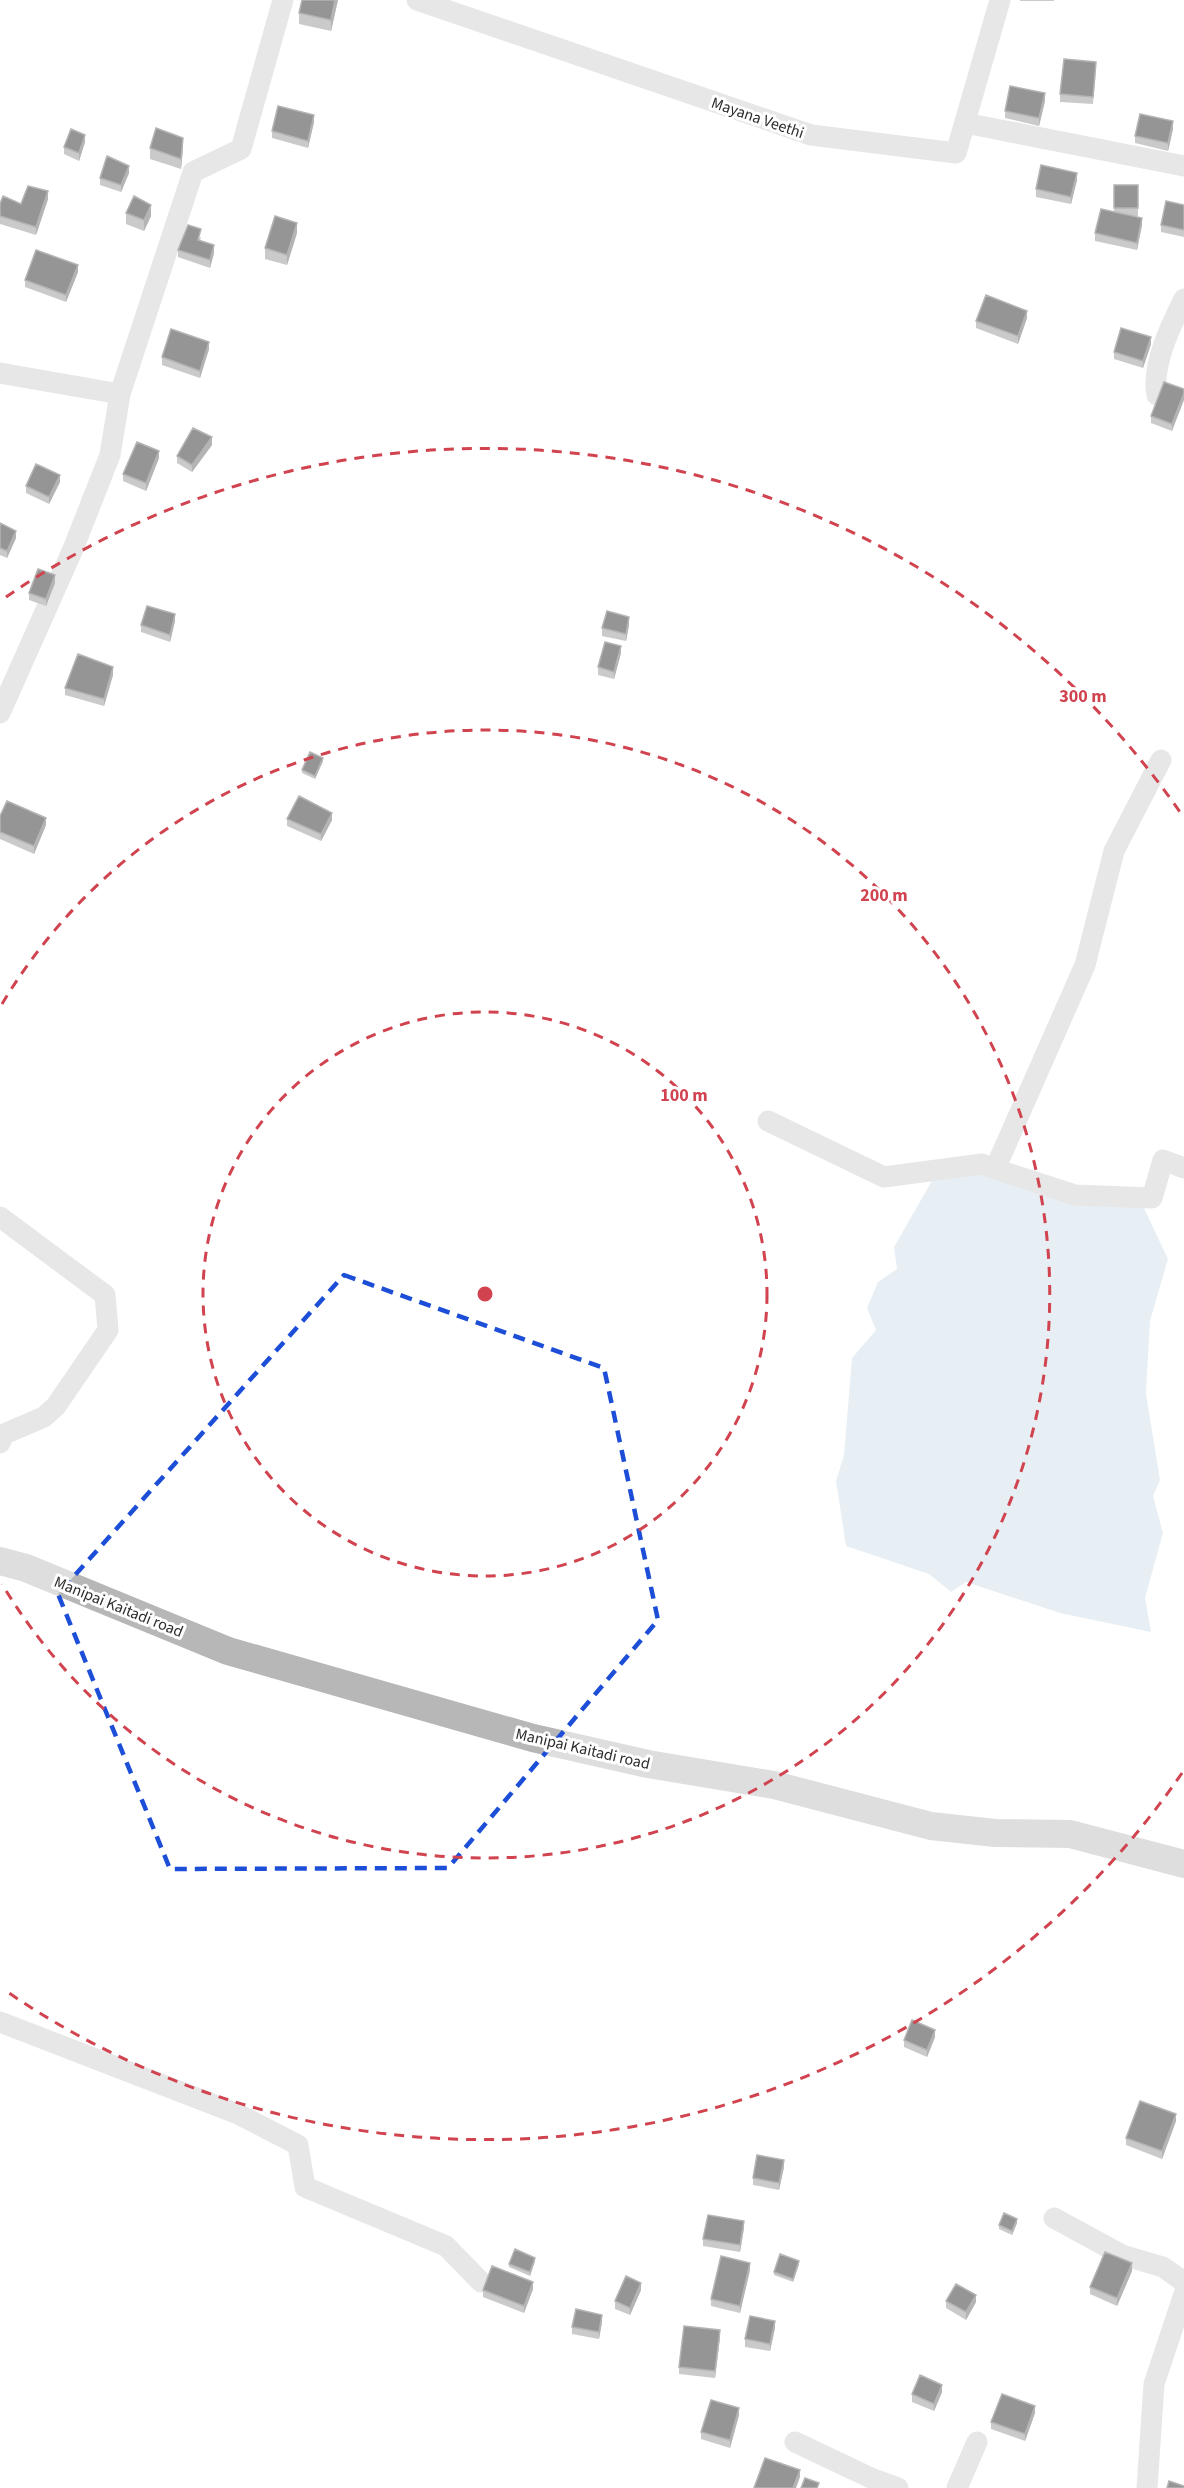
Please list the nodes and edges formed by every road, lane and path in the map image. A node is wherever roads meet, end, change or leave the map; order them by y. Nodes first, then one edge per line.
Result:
1 (283, 0) edge
2 (417, 0) edge
3 (1000, 0) edge
4 (964, 123) junction
5 (1184, 166) edge
6 (1184, 299) edge
7 (0, 373) edge
8 (120, 394) junction
9 (1157, 395) edge
10 (0, 712) edge
11 (1161, 760) dead end
12 (768, 1120) dead end
13 (995, 1168) junction
14 (1184, 1168) edge
15 (0, 1217) edge
16 (0, 1443) edge
17 (0, 1561) edge
18 (1184, 1864) edge
19 (0, 2022) edge
20 (1054, 2218) dead end
21 (481, 2282) dead end
22 (1184, 2282) edge
23 (1184, 2294) edge
24 (795, 2442) dead end
25 (977, 2442) dead end
26 (898, 2488) edge
27 (957, 2488) edge
28 (1147, 2488) edge

1 - 8 street
2 - 4 street, Mayana Veethi
3 - 4 street, Mayana Veethi
4 - 5 street
6 - 9 street
7 - 8 street
8 - 10 street
11 - 13 street
12 - 13 street
13 - 14 street
15 - 16 street
17 - 18 main road, Manipai Kaitadi road
19 - 21 street
20 - 22 street
23 - 28 street
24 - 26 street
25 - 27 street

